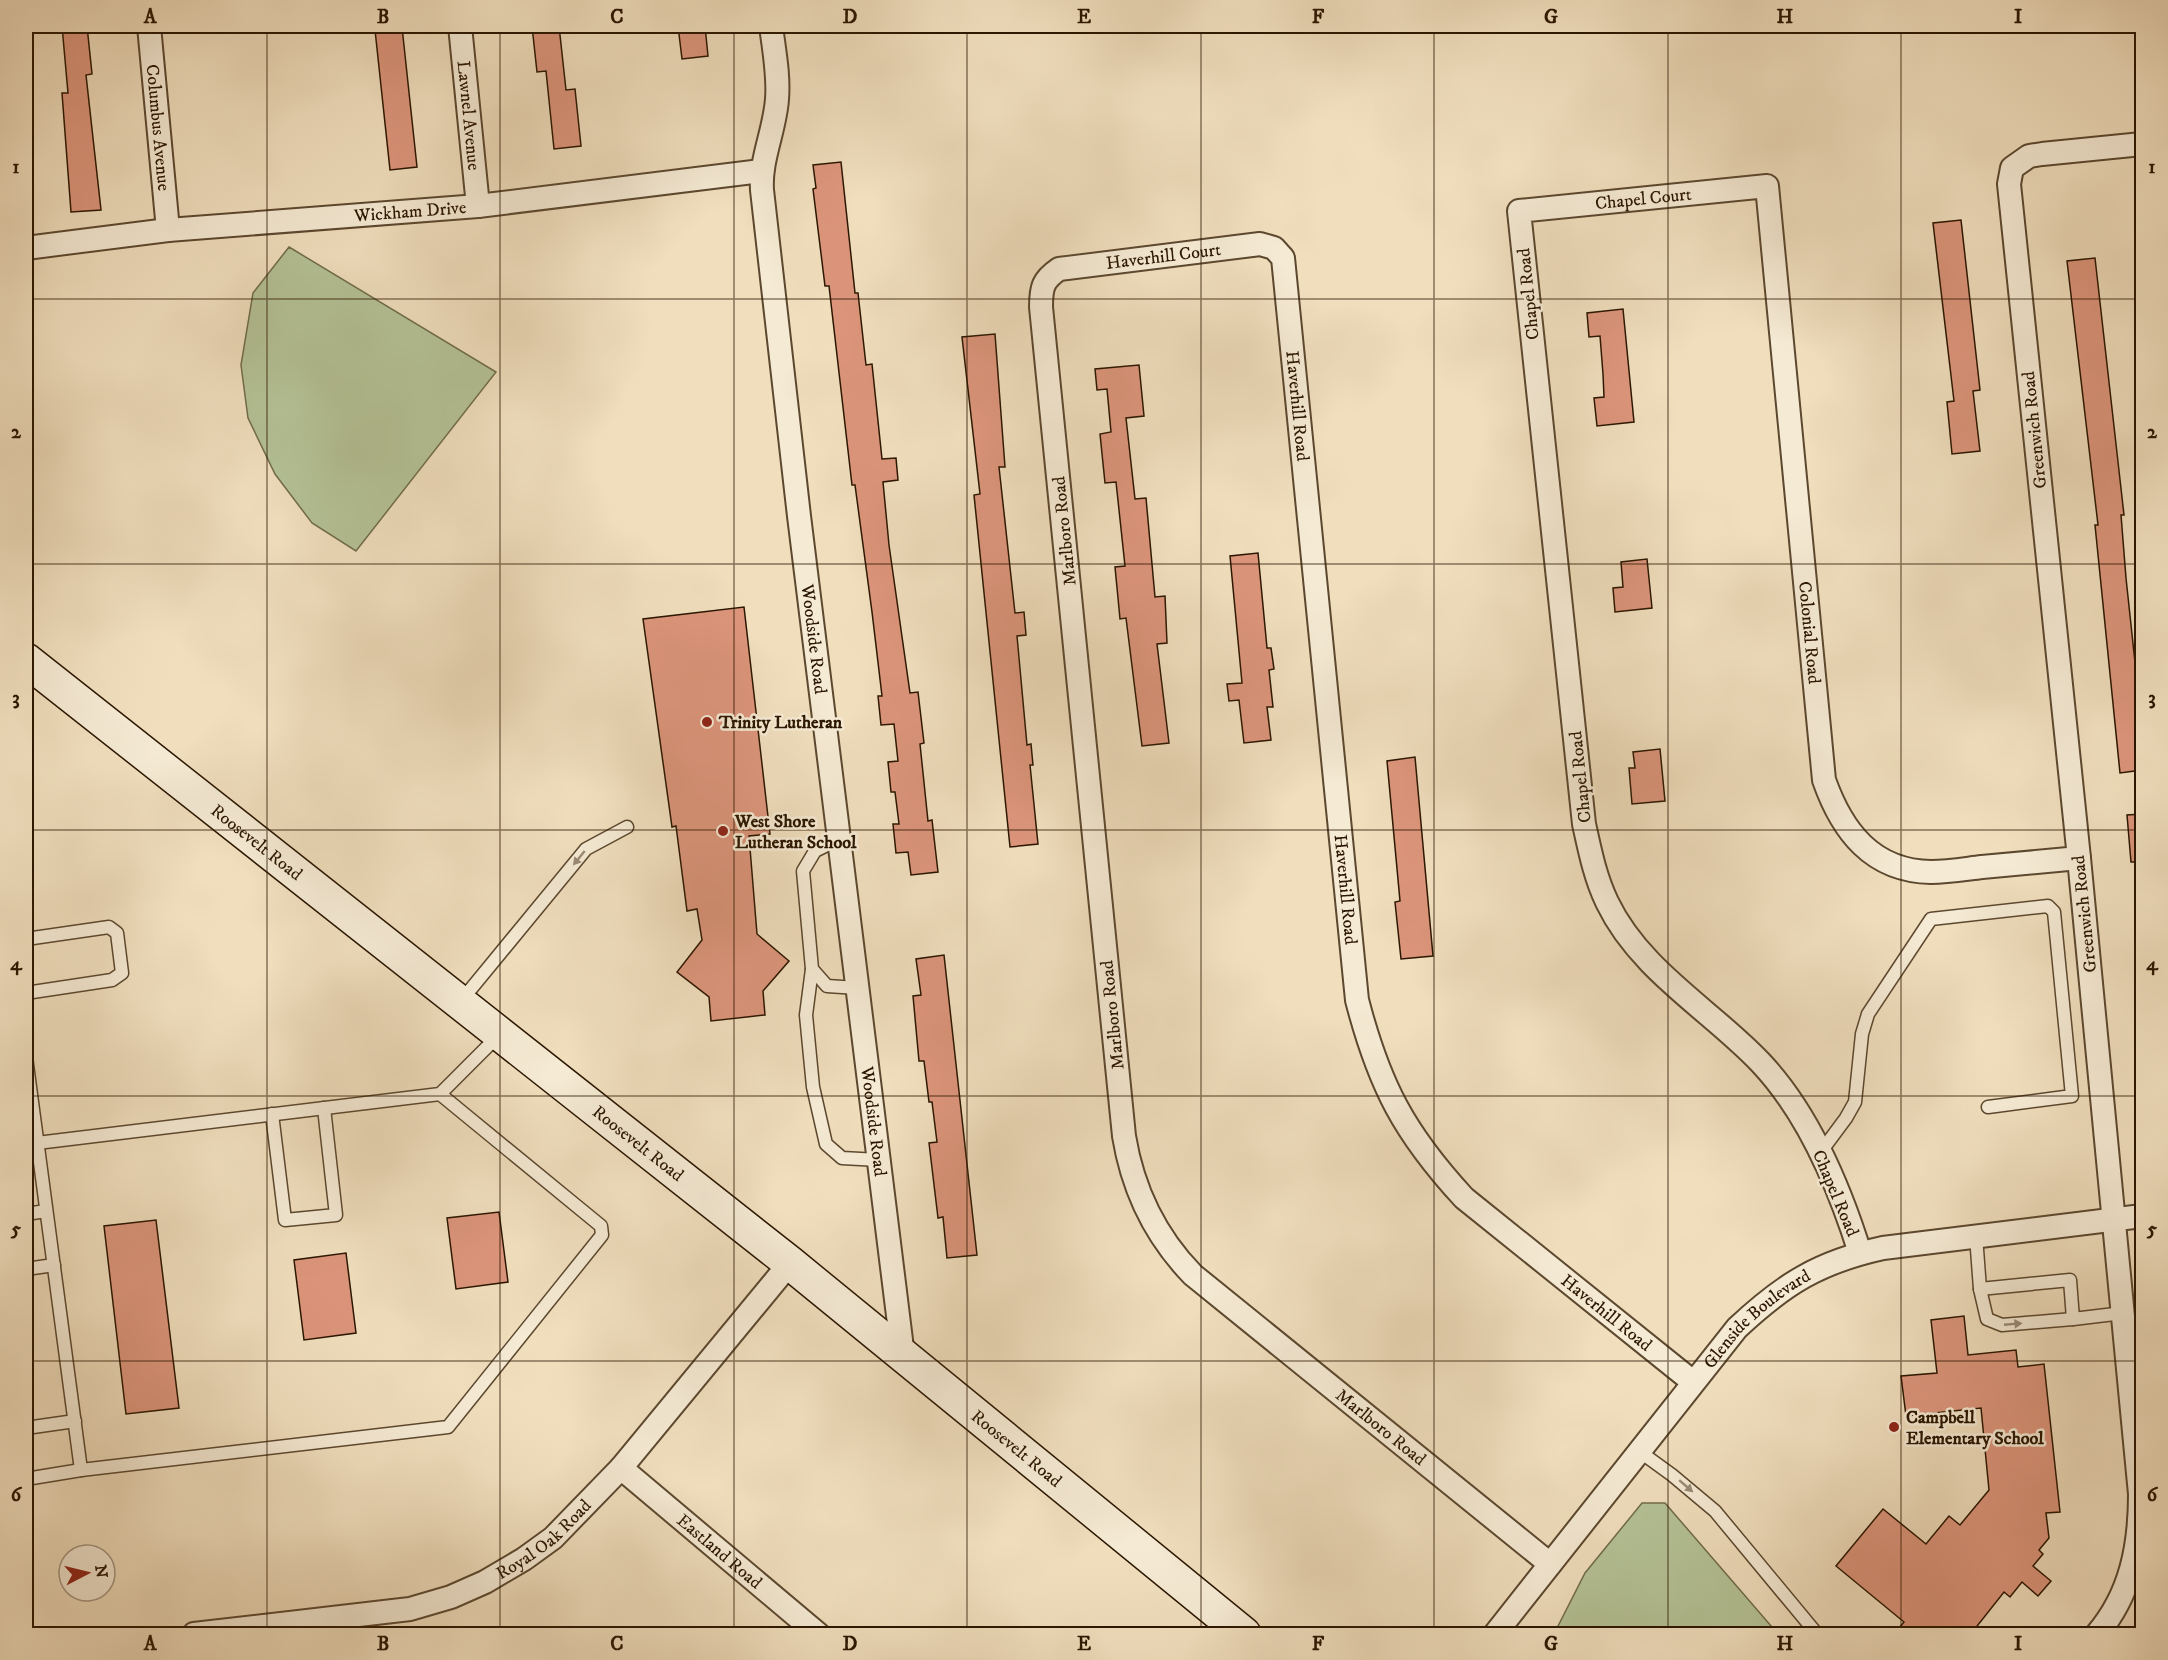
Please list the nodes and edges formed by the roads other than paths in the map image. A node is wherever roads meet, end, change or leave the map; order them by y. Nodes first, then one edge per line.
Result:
1 (149, 26) edge
2 (460, 26) edge
3 (771, 26) edge
4 (2142, 144) edge
5 (761, 171) junction
6 (1767, 186) joint
7 (478, 206) junction
8 (1519, 211) joint
9 (168, 230) junction
10 (26, 248) edge
11 (1283, 258) joint
12 (1044, 280) joint
13 (26, 660) edge
14 (627, 827) dead end
15 (839, 839) junction
16 (2079, 858) junction
17 (26, 939) edge
18 (812, 969) junction
19 (858, 988) junction
20 (26, 993) edge
21 (461, 1002) junction
22 (502, 1033) junction
23 (26, 1057) edge
24 (440, 1094) junction
25 (1988, 1107) dead end
26 (324, 1108) junction
27 (272, 1114) junction
28 (37, 1143) junction
29 (1820, 1153) junction
30 (879, 1160) junction
31 (46, 1211) junction
32 (26, 1214) edge
33 (2142, 1216) edge
34 (2114, 1218) junction
35 (1976, 1236) junction
36 (1860, 1253) junction
37 (790, 1263) junction
38 (54, 1265) junction
39 (26, 1269) edge
40 (1980, 1289) junction
41 (2123, 1313) junction
42 (2073, 1319) junction
43 (903, 1356) junction
44 (1693, 1382) junction
45 (75, 1421) junction
46 (26, 1428) edge
47 (1639, 1451) junction
48 (621, 1468) junction
49 (81, 1470) junction
50 (26, 1479) edge
51 (1550, 1564) junction
52 (812, 1633) edge
53 (194, 1635) edge
54 (1244, 1635) edge
55 (1495, 1635) edge
56 (1817, 1635) edge
57 (2097, 1635) edge

1 - 9 street, Columbus Avenue
2 - 7 street, Lawnel Avenue
3 - 5 street
4 - 16 street, Greenwich Road
5 - 7 street, Wickham Drive
5 - 15 street, Woodside Road
6 - 8 street, Chapel Court
6 - 16 street, Colonial Road
7 - 9 street, Wickham Drive
8 - 29 street, Chapel Road
9 - 10 street, Wickham Drive
11 - 12 street, Haverhill Court
11 - 44 street, Haverhill Road
12 - 51 street, Marlboro Road
13 - 21 street, Roosevelt Road
14 -> 21 lane
15 - 18 lane
15 - 19 street, Woodside Road
16 - 34 street, Greenwich Road
17 - 20 lane
18 - 19 lane
18 - 30 lane
19 - 30 street, Woodside Road
21 - 22 street, Roosevelt Road
22 - 24 lane
22 - 37 street, Roosevelt Road
23 - 28 lane
24 - 26 lane
24 - 49 lane
25 - 29 lane
26 - 27 lane
26 - 27 lane
27 - 28 lane
28 - 31 lane
29 - 36 street, Chapel Road
30 - 43 street, Woodside Road
31 - 32 lane
31 - 38 lane
33 - 34 street, Glenside Boulevard
34 - 35 street, Glenside Boulevard
34 - 41 street, Greenwich Road
35 - 36 street, Glenside Boulevard
35 - 40 lane
36 - 44 street, Glenside Boulevard
37 - 43 street, Roosevelt Road
37 - 48 street, Royal Oak Road
38 - 39 lane
38 - 45 lane
40 -> 42 lane
40 - 42 lane
41 - 42 lane
41 - 57 street, Greenwich Road
43 - 54 street, Roosevelt Road
44 - 47 street, Glenside Boulevard
45 - 46 lane
45 - 49 lane
47 - 51 street, Glenside Boulevard
47 -> 56 lane
48 - 52 street, Eastland Road
48 - 53 street, Royal Oak Road
49 - 50 lane
51 - 55 street, Glenside Boulevard

